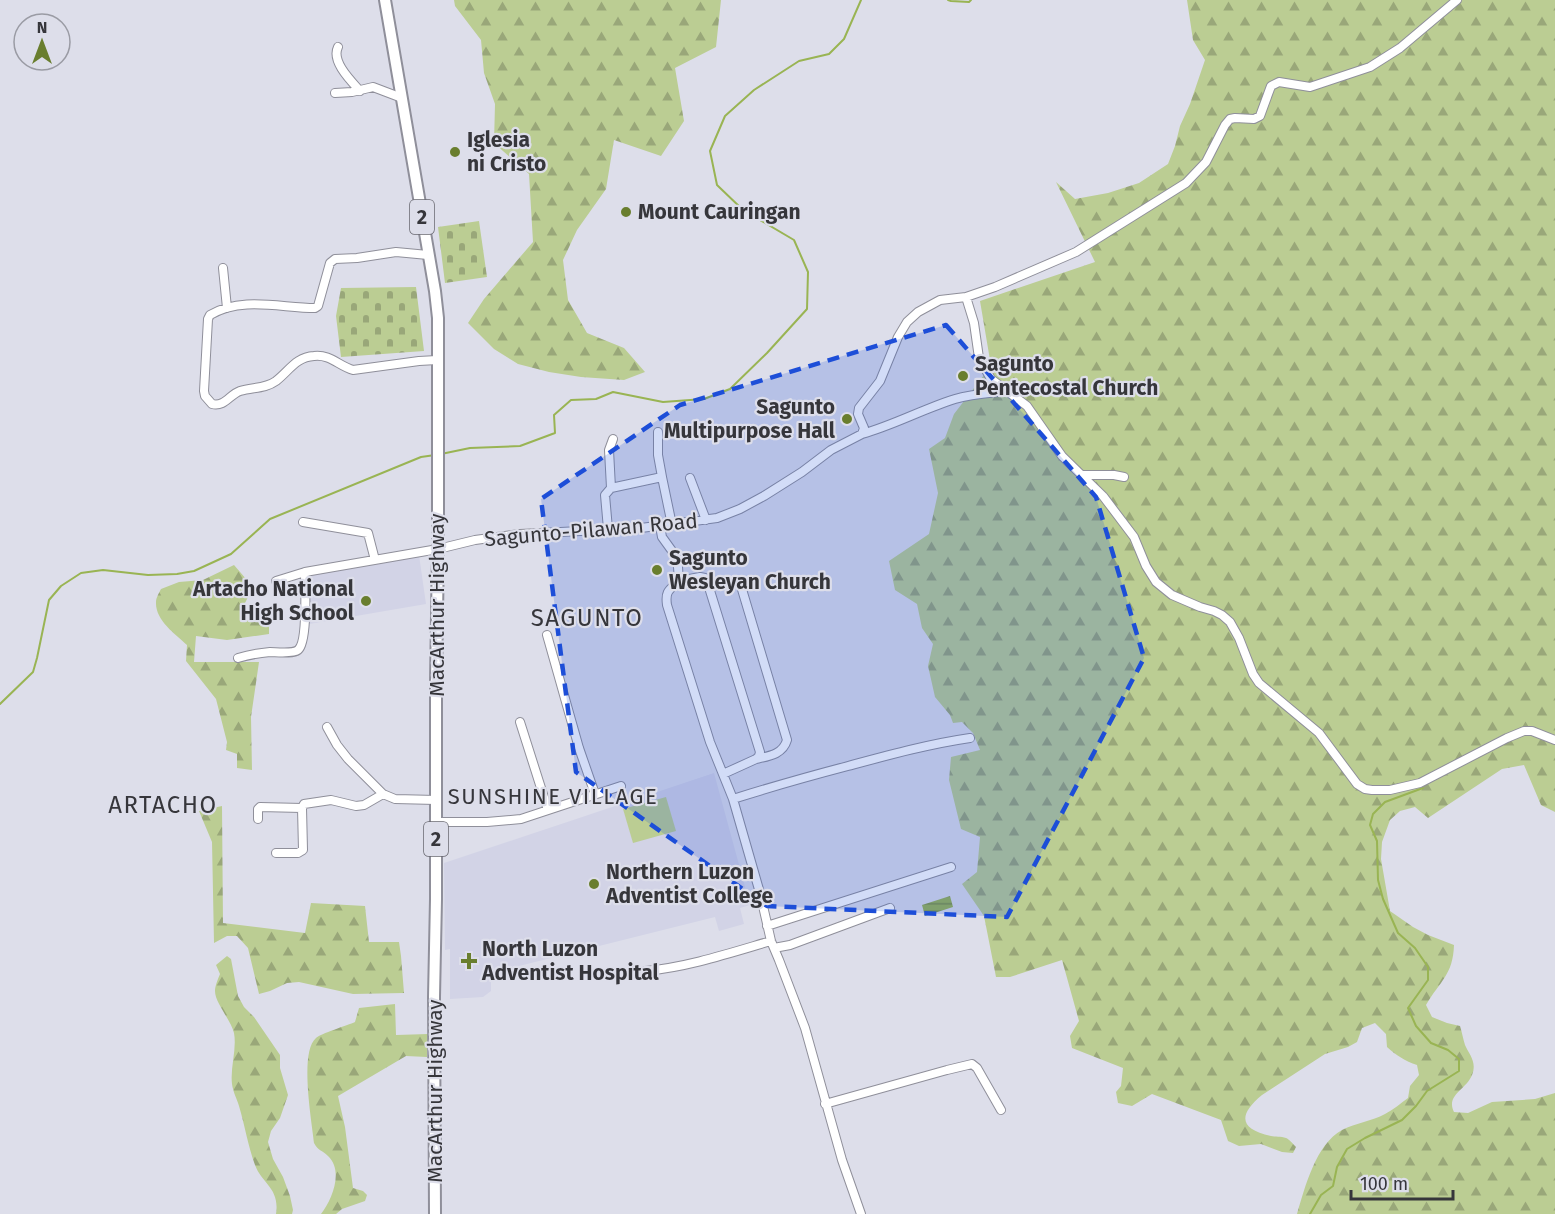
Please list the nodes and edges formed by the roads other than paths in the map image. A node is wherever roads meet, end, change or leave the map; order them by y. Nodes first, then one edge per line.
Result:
1 (385, 0) edge
2 (1457, 0) edge
3 (338, 47) dead end
4 (360, 91) junction
5 (335, 93) dead end
6 (402, 98) junction
7 (428, 255) junction
8 (223, 268) dead end
9 (966, 297) junction
10 (227, 308) junction
11 (437, 360) junction
12 (1006, 391) junction
13 (658, 432) dead end
14 (862, 434) junction
15 (613, 439) dead end
16 (1082, 475) junction
17 (662, 477) junction
18 (690, 477) dead end
19 (1124, 477) dead end
20 (611, 488) junction
21 (706, 520) junction
22 (303, 522) dead end
23 (672, 525) junction
24 (660, 526) junction
25 (608, 530) junction
26 (438, 549) junction
27 (375, 560) junction
28 (305, 572) junction
29 (276, 581) dead end
30 (679, 581) junction
31 (741, 586) dead end
32 (547, 635) dead end
33 (238, 658) dead end
34 (520, 722) dead end
35 (327, 727) dead end
36 (970, 738) dead end
37 (1555, 740) edge
38 (756, 759) junction
39 (723, 774) junction
40 (621, 786) dead end
41 (382, 794) junction
42 (595, 794) junction
43 (732, 799) junction
44 (436, 800) junction
45 (302, 808) junction
46 (548, 810) junction
47 (258, 819) dead end
48 (436, 822) junction
49 (276, 853) dead end
50 (951, 867) dead end
51 (890, 908) dead end
52 (767, 926) junction
53 (773, 944) junction
54 (645, 971) dead end
55 (825, 1104) junction
56 (1000, 1110) dead end
57 (435, 1214) edge
58 (861, 1214) edge

1 - 6 highway, MacArthur Highway / 2
2 - 9 street
3 - 4 street
4 - 5 street
4 - 6 street
6 - 7 highway, MacArthur Highway / 2
7 - 10 street
7 - 11 highway, MacArthur Highway / 2
8 - 10 street
9 - 12 street
9 - 14 street
10 - 11 street
11 - 26 highway, MacArthur Highway / 2
12 - 14 street, Sagunto-Pilawan Road
12 - 16 street
13 - 17 street
14 - 21 street, Sagunto-Pilawan Road
15 - 20 street
16 - 19 street
16 - 37 street
17 - 20 street
17 - 23 street
18 - 21 street
20 - 25 street
21 - 23 street, Sagunto-Pilawan Road
22 - 27 street
23 - 24 street, Sagunto-Pilawan Road
24 - 25 street, Sagunto-Pilawan Road
24 - 30 street
25 - 26 street, Sagunto-Pilawan Road
26 - 27 street, Sagunto-Pilawan Road
26 - 44 highway, MacArthur Highway / 2
27 - 28 street, Sagunto-Pilawan Road
28 - 29 street, Sagunto-Pilawan Road
28 - 33 street
30 - 38 street
30 - 39 street
31 - 38 street
32 - 42 street
34 - 46 street
35 - 41 street
36 - 43 street
38 - 39 street
39 - 43 street
40 - 42 street
41 - 44 street
41 - 45 street
42 - 46 street
43 - 52 street
44 - 48 highway, MacArthur Highway / 2
45 - 47 street
45 - 49 street
46 - 48 street
48 - 57 highway, MacArthur Highway / 2
50 - 52 street
51 - 53 street
52 - 53 street
53 - 54 street
53 - 55 street
55 - 56 street
55 - 58 street

